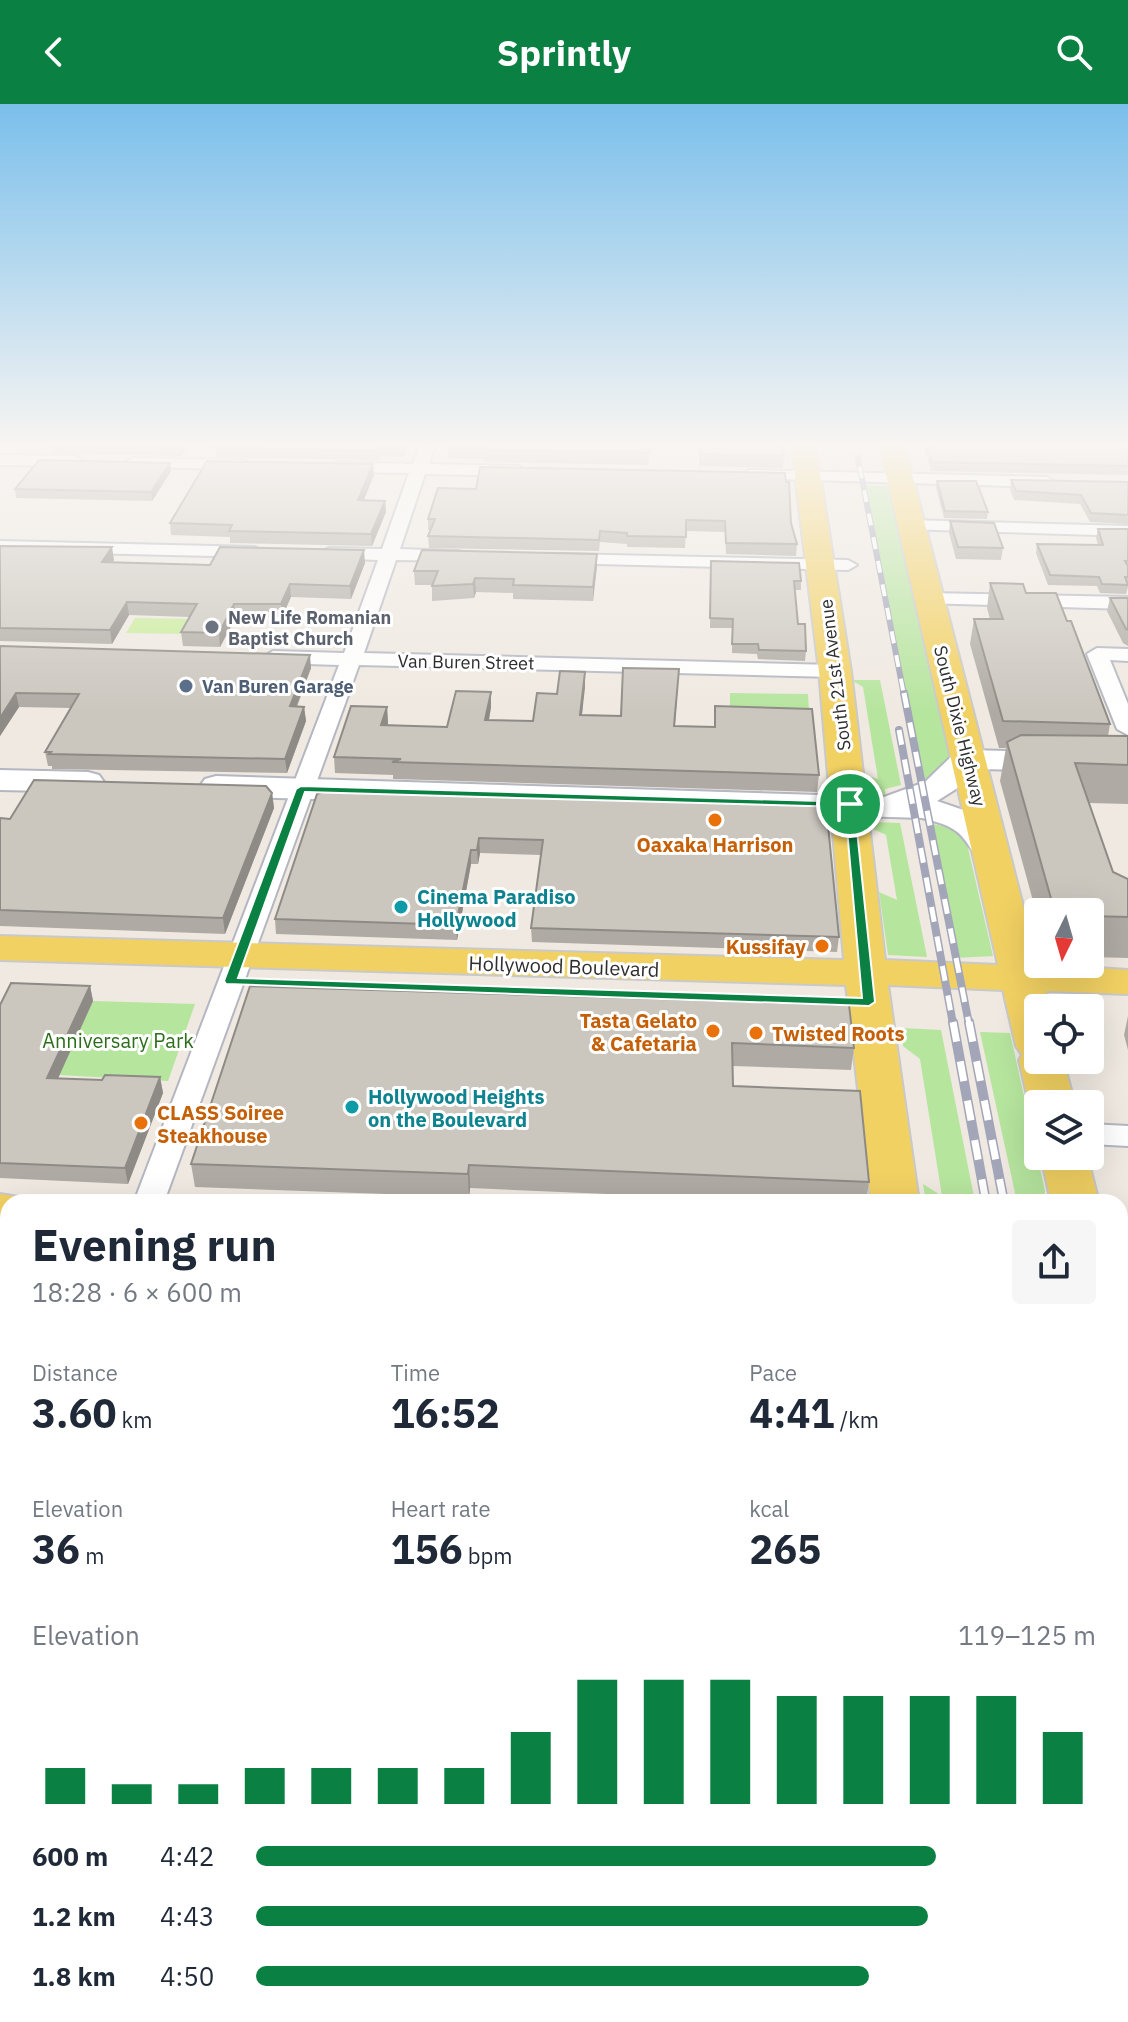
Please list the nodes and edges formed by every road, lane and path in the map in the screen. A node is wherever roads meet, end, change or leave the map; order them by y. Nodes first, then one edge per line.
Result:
1 (398, 533) edge
2 (825, 533) edge
3 (912, 533) edge
4 (0, 546) edge
5 (281, 552) edge
6 (312, 553) edge
7 (390, 555) junction
8 (485, 557) edge
9 (549, 559) edge
10 (834, 565) junction
11 (929, 599) junction
12 (1128, 603) edge
13 (1128, 655) edge
14 (255, 657) edge
15 (351, 659) junction
16 (835, 671) junction
17 (1128, 728) edge
18 (967, 759) junction
19 (1128, 763) edge
20 (0, 780) edge
21 (111, 783) edge
22 (190, 785) edge
23 (301, 789) junction
24 (850, 804) junction
25 (883, 805) junction
26 (991, 852) junction
27 (0, 948) edge
28 (235, 969) junction
29 (0, 974) edge
30 (1128, 982) edge
31 (867, 987) junction
32 (1128, 990) edge
33 (1027, 994) edge
34 (1079, 994) edge
35 (1104, 994) edge
36 (1024, 1005) edge
37 (1104, 1010) edge
38 (1128, 1011) edge
39 (1104, 1135) edge
40 (1128, 1136) edge
41 (1067, 1170) edge
42 (152, 1194) edge
43 (894, 1194) edge
44 (1073, 1194) edge

1 - 7 street
2 - 10 main road, South 21st Avenue
3 - 11 main road, South Dixie Highway
4 - 5 street
6 - 7 street
7 - 8 street
7 - 15 street
9 - 10 street
10 - 16 main road, South 21st Avenue
11 - 12 street
11 - 18 main road, South Dixie Highway
13 - 17 street
14 - 15 street, Van Buren Street
15 - 16 street, Van Buren Street
15 - 23 street
16 - 24 main road, South 21st Avenue
18 - 19 main road
18 - 25 main road
18 - 26 main road, South Dixie Highway
20 - 21 main road
22 - 23 main road
23 - 24 main road
23 - 28 street
24 - 25 main road
24 - 31 main road, South 21st Avenue
25 - 26 main road
26 - 33 main road, South Dixie Highway
27 - 28 main road, Hollywood Boulevard
28 - 29 main road, Hollywood Boulevard
28 - 31 main road, Hollywood Boulevard
28 - 42 street
30 - 34 main road, Hollywood Boulevard
31 - 36 main road, Hollywood Boulevard
31 - 43 main road, South 21st Avenue
32 - 35 main road
37 - 38 main road
39 - 40 street
41 - 44 main road

